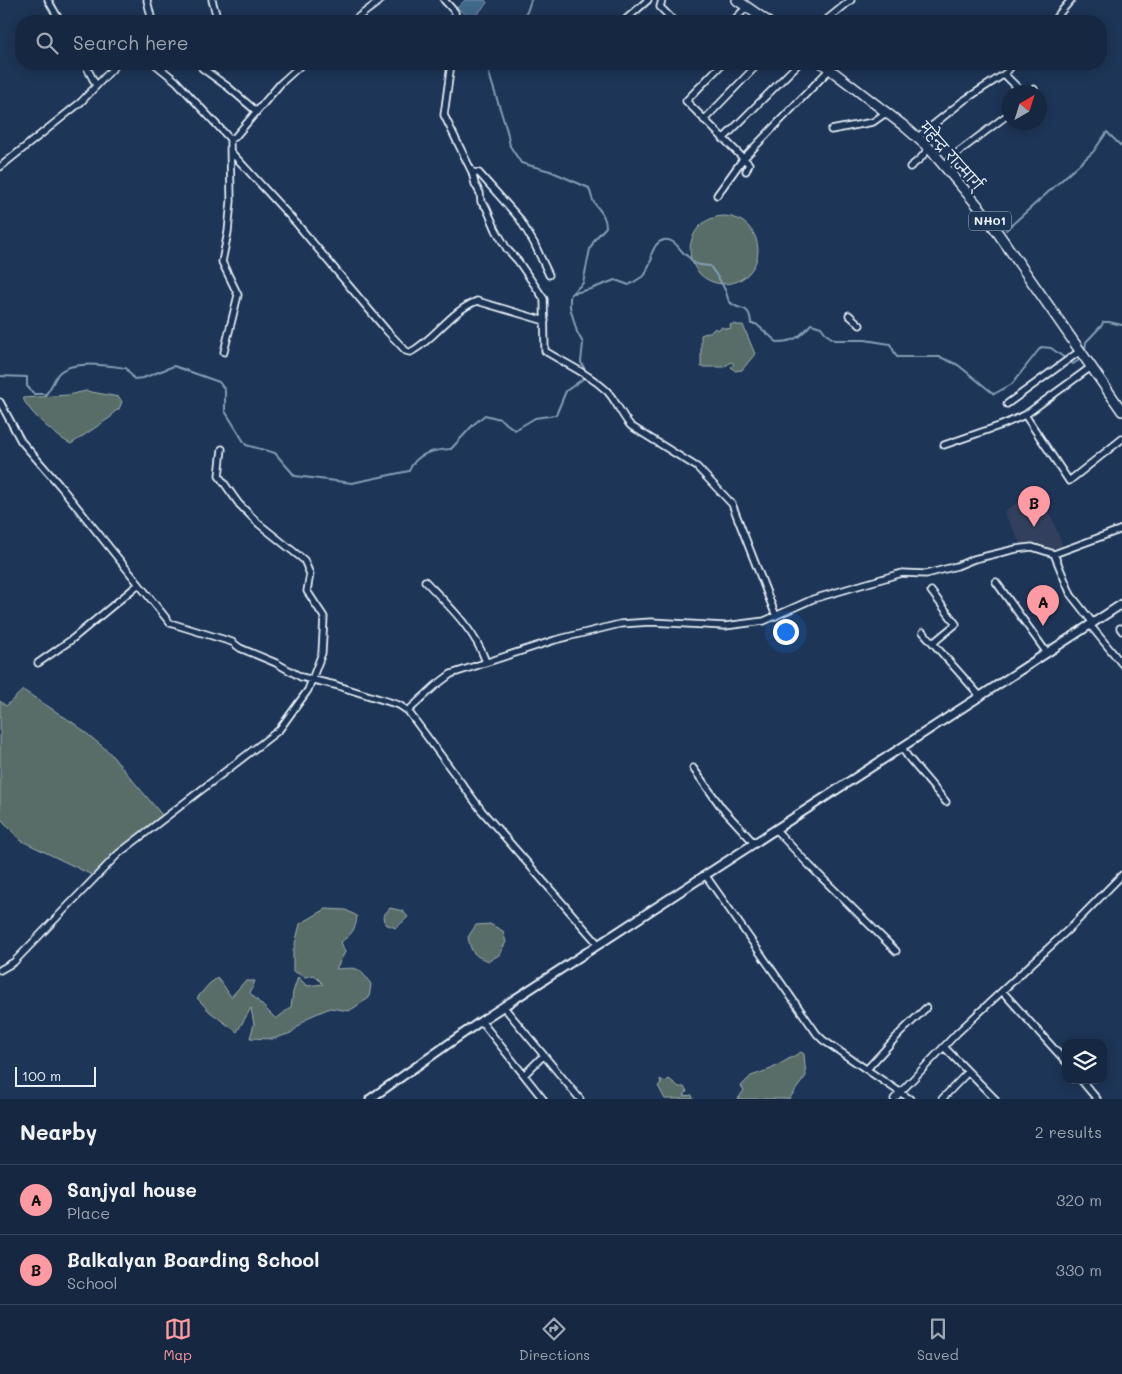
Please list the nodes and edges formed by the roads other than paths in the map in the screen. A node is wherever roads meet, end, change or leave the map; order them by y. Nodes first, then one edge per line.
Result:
1 (48, 0) edge
2 (147, 0) edge
3 (212, 0) edge
4 (380, 0) edge
5 (444, 0) edge
6 (648, 0) edge
7 (662, 0) edge
8 (737, 0) edge
9 (851, 0) edge
10 (1071, 0) edge
11 (747, 7) junction
12 (57, 15) edge
13 (151, 15) edge
14 (216, 15) edge
15 (361, 15) edge
16 (455, 15) edge
17 (631, 15) edge
18 (668, 15) edge
19 (739, 15) edge
20 (757, 15) edge
21 (832, 15) edge
22 (1058, 15) edge
23 (88, 70) edge
24 (111, 70) edge
25 (162, 70) edge
26 (205, 70) edge
27 (295, 70) edge
28 (450, 70) edge
29 (716, 70) edge
30 (752, 70) edge
31 (792, 70) edge
32 (822, 70) edge
33 (831, 70) edge
34 (1008, 70) edge
35 (1006, 73) junction
36 (96, 85) junction
37 (1015, 85) edge
38 (256, 111) junction
39 (887, 112) junction
40 (1002, 119) edge
41 (704, 120) junction
42 (831, 130) dead end
43 (918, 137) junction
44 (723, 139) junction
45 (230, 140) junction
46 (929, 148) junction
47 (231, 152) junction
48 (743, 158) junction
49 (0, 167) edge
50 (910, 167) dead end
51 (945, 168) junction
52 (746, 171) dead end
53 (472, 172) junction
54 (717, 195) dead end
55 (550, 275) dead end
56 (849, 315) dead end
57 (545, 321) junction
58 (860, 325) dead end
59 (1080, 351) junction
60 (224, 352) dead end
61 (1091, 367) junction
62 (0, 402) edge
63 (1007, 404) dead end
64 (1122, 411) edge
65 (1025, 415) junction
66 (1122, 439) edge
67 (944, 445) dead end
68 (222, 449) dead end
69 (1122, 529) edge
70 (1054, 554) junction
71 (425, 582) dead end
72 (996, 582) dead end
73 (139, 584) junction
74 (931, 591) dead end
75 (1122, 604) edge
76 (776, 616) junction
77 (1092, 624) junction
78 (923, 632) dead end
79 (933, 643) junction
80 (1048, 653) junction
81 (486, 662) junction
82 (38, 663) dead end
83 (1122, 664) edge
84 (312, 681) junction
85 (981, 697) junction
86 (408, 711) junction
87 (902, 748) junction
88 (693, 768) dead end
89 (946, 802) dead end
90 (776, 830) junction
91 (755, 844) junction
92 (1122, 875) edge
93 (706, 876) junction
94 (599, 945) junction
95 (896, 951) dead end
96 (0, 970) edge
97 (1002, 991) junction
98 (503, 1006) junction
99 (926, 1008) dead end
100 (481, 1021) junction
101 (944, 1047) junction
102 (544, 1056) junction
103 (1062, 1058) edge
104 (867, 1069) junction
105 (968, 1072) junction
106 (524, 1075) junction
107 (1084, 1084) edge
108 (900, 1092) junction
109 (370, 1099) edge
110 (542, 1099) edge
111 (580, 1099) edge
112 (894, 1099) edge
113 (910, 1099) edge
114 (942, 1099) edge
115 (995, 1099) edge
116 (1097, 1099) edge

1 - 12 street
2 - 13 street
3 - 14 street
4 - 15 street
5 - 16 street
6 - 17 street
7 - 18 street
8 - 11 highway
9 - 21 street
10 - 22 street
11 - 19 street
11 - 20 highway
23 - 36 street
24 - 36 street
25 - 45 street
26 - 38 street
27 - 38 street
28 - 53 street
29 - 41 street
30 - 41 street
31 - 44 street
32 - 48 street
33 - 39 highway, महेन्द्र राज्मार्ग् / NH01
34 - 35 street
35 - 37 street
35 - 43 street
36 - 49 street
38 - 45 street
39 - 42 street
39 - 43 highway, महेन्द्र राज्मार्ग् / NH01
40 - 51 street
41 - 44 street
43 - 46 highway, महेन्द्र राज्मार्ग् / NH01
44 - 48 street
45 - 47 street
46 - 50 street
46 - 51 highway, महेन्द्र राज्मार्ग् / NH01
47 - 57 street
47 - 60 street
48 - 52 street
48 - 54 street
51 - 59 highway, महेन्द्र राज्मार्ग् / NH01
53 - 55 street
53 - 57 street
56 - 58 street
57 - 76 street
59 - 61 highway, महेन्द्र राज्मार्ग् / NH01
59 - 63 street
61 - 64 highway, महेन्द्र राज्मार्ग् / NH01
61 - 65 street
62 - 73 street
65 - 66 street
65 - 67 street
68 - 84 street
69 - 70 street
70 - 76 street
70 - 77 street
71 - 81 street
72 - 80 street
73 - 82 street
73 - 84 street
74 - 79 street
75 - 77 street
76 - 81 street
77 - 80 street
77 - 83 street
78 - 79 street
79 - 85 street
80 - 85 street
81 - 86 street
84 - 86 street
84 - 96 street
85 - 87 street
86 - 94 street
87 - 89 street
87 - 90 street
88 - 91 street
90 - 91 street
90 - 95 street
91 - 93 street
92 - 97 street
93 - 94 street
93 - 104 street
94 - 98 street
97 - 101 street
97 - 103 street
98 - 100 street
98 - 102 street
99 - 104 street
100 - 106 street
100 - 109 street
101 - 105 street
101 - 108 street
102 - 106 street
102 - 111 street
104 - 108 street
105 - 114 street
105 - 115 street
106 - 110 street
107 - 116 street
108 - 112 street
108 - 113 street

